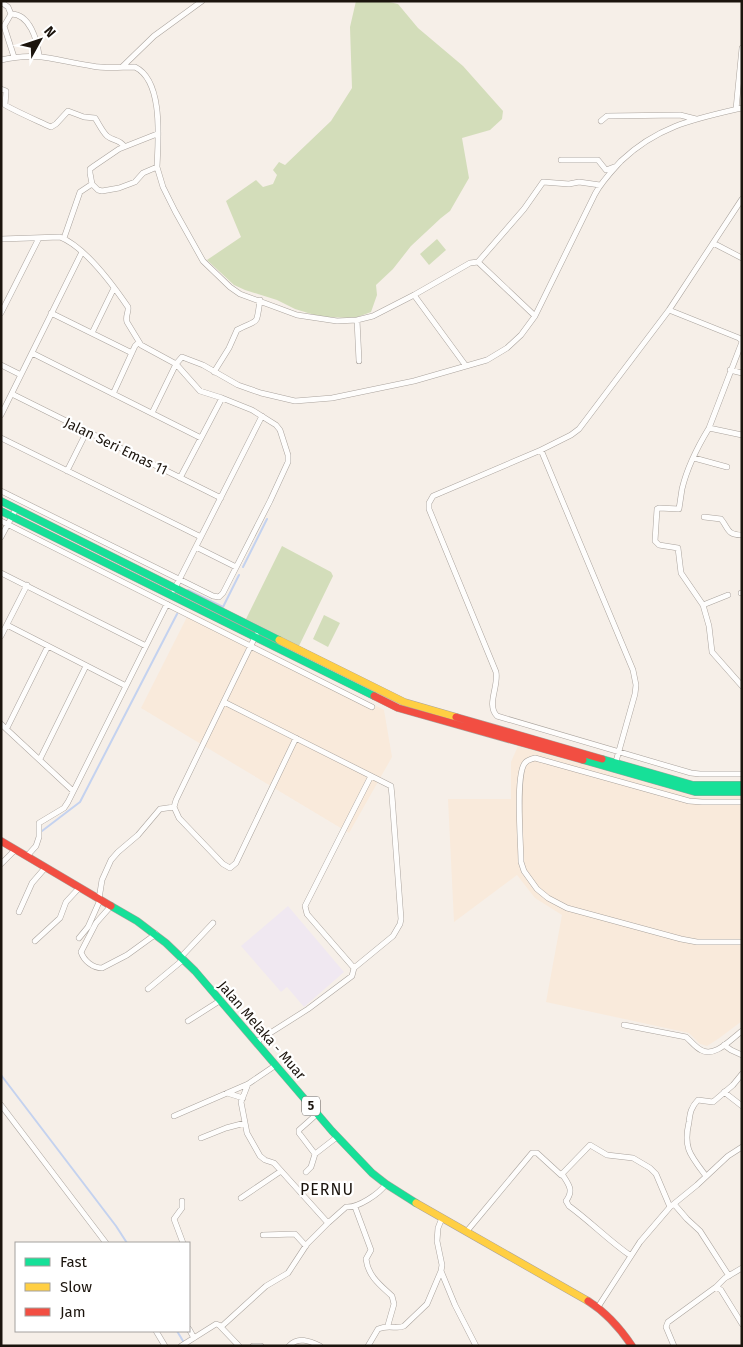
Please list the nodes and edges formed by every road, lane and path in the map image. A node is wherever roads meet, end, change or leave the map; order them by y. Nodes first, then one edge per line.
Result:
1 (202, 1) edge
2 (1, 2) edge
3 (10, 14) junction
4 (742, 48) edge
5 (39, 55) junction
6 (14, 57) junction
7 (1, 60) edge
8 (122, 67) junction
9 (1, 89) edge
10 (739, 109) edge
11 (696, 119) junction
12 (600, 120) dead end
13 (157, 134) junction
14 (124, 146) junction
15 (562, 160) dead end
16 (617, 166) junction
17 (157, 168) junction
18 (92, 184) junction
19 (600, 185) junction
20 (742, 199) edge
21 (38, 238) junction
22 (64, 238) junction
23 (1, 239) edge
24 (713, 243) junction
25 (82, 252) junction
26 (742, 258) edge
27 (478, 262) junction
28 (114, 288) junction
29 (414, 295) junction
30 (260, 300) junction
31 (668, 310) junction
32 (52, 313) junction
33 (1, 314) edge
34 (535, 316) junction
35 (356, 320) junction
36 (92, 333) junction
37 (742, 341) edge
38 (139, 342) junction
39 (32, 353) junction
40 (132, 353) junction
41 (359, 361) dead end
42 (176, 364) junction
43 (1, 365) edge
44 (466, 366) junction
45 (730, 370) junction
46 (214, 372) junction
47 (742, 373) edge
48 (21, 374) junction
49 (12, 394) junction
50 (113, 394) junction
51 (222, 398) junction
52 (152, 414) junction
53 (1, 415) edge
54 (262, 416) junction
55 (709, 428) junction
56 (87, 431) junction
57 (742, 435) edge
58 (1, 438) edge
59 (201, 438) junction
60 (541, 450) junction
61 (694, 458) junction
62 (726, 467) dead end
63 (67, 471) junction
64 (180, 478) junction
65 (1, 491) edge
66 (221, 498) junction
67 (1, 501) edge
68 (16, 509) junction
69 (1, 511) edge
70 (12, 516) junction
71 (704, 517) dead end
72 (1, 521) edge
73 (8, 524) junction
74 (742, 535) edge
75 (1, 537) edge
76 (201, 538) junction
77 (196, 547) junction
78 (236, 567) junction
79 (1, 573) edge
80 (179, 580) junction
81 (27, 586) junction
82 (175, 588) junction
83 (728, 595) dead end
84 (171, 596) junction
85 (167, 604) junction
86 (703, 606) junction
87 (7, 625) junction
88 (259, 630) junction
89 (1, 636) edge
90 (255, 638) junction
91 (48, 646) junction
92 (146, 646) junction
93 (251, 646) junction
94 (86, 666) junction
95 (126, 686) junction
96 (742, 686) edge
97 (224, 702) junction
98 (372, 707) dead end
99 (1, 724) edge
100 (7, 728) junction
101 (296, 738) junction
102 (619, 752) junction
103 (40, 759) junction
104 (615, 766) junction
105 (742, 774) edge
106 (371, 776) junction
107 (742, 785) edge
108 (73, 791) junction
109 (742, 792) edge
110 (742, 802) edge
111 (174, 807) junction
112 (1, 841) edge
113 (15, 850) junction
114 (27, 856) junction
115 (1, 864) edge
116 (46, 868) junction
117 (79, 888) junction
118 (100, 900) junction
119 (111, 906) junction
120 (19, 912) dead end
121 (213, 924) dead end
122 (156, 934) junction
123 (79, 938) dead end
124 (35, 941) dead end
125 (742, 942) edge
126 (182, 958) junction
127 (354, 968) junction
128 (148, 989) dead end
129 (220, 1000) junction
130 (188, 1021) dead end
131 (624, 1025) dead end
132 (742, 1031) edge
133 (256, 1042) junction
134 (724, 1045) junction
135 (742, 1054) edge
136 (276, 1065) junction
137 (742, 1074) edge
138 (248, 1084) junction
139 (724, 1092) junction
140 (227, 1093) junction
141 (242, 1098) junction
142 (1, 1105) edge
143 (742, 1106) edge
144 (317, 1114) junction
145 (174, 1116) dead end
146 (245, 1123) junction
147 (337, 1137) junction
148 (200, 1138) dead end
149 (742, 1147) edge
150 (315, 1154) junction
151 (281, 1171) junction
152 (306, 1172) dead end
153 (562, 1174) junction
154 (706, 1176) junction
155 (384, 1188) junction
156 (241, 1198) dead end
157 (182, 1201) dead end
158 (672, 1205) junction
159 (355, 1207) junction
160 (442, 1218) junction
161 (328, 1223) junction
162 (467, 1231) junction
163 (263, 1235) dead end
164 (105, 1242) edge
165 (183, 1242) edge
166 (306, 1246) junction
167 (631, 1256) junction
168 (742, 1268) edge
169 (440, 1271) junction
170 (729, 1276) junction
171 (716, 1287) junction
172 (598, 1307) junction
173 (742, 1324) edge
174 (388, 1325) junction
175 (221, 1327) junction
176 (619, 1327) junction
177 (157, 1332) edge
178 (190, 1332) edge
179 (192, 1339) junction
180 (165, 1346) edge
181 (181, 1346) edge
182 (239, 1346) edge
183 (253, 1346) edge
184 (261, 1346) edge
185 (289, 1346) edge
186 (320, 1346) edge
187 (368, 1346) edge
188 (476, 1346) edge
189 (628, 1346) edge
190 (632, 1346) edge
191 (674, 1346) edge

1 - 8 street
2 - 3 street
3 - 5 street
3 - 6 street
4 - 10 street
5 - 6 street
5 - 8 street
6 - 7 street
8 - 13 street
9 - 14 street
10 - 11 street
11 - 12 street
11 - 16 street
13 - 14 street
13 - 17 street
14 - 18 street
15 - 16 street
16 - 19 street
17 - 18 street
17 - 30 street
18 - 22 street
19 - 27 street
19 - 34 street
20 - 24 street
21 - 22 street
21 - 23 street
21 - 33 street
22 - 25 street
24 - 26 street
24 - 31 street
25 - 28 street
25 - 32 street
27 - 29 street
27 - 34 street
28 - 36 street
28 - 38 street
29 - 35 street
29 - 44 street
30 - 35 street
30 - 46 street
31 - 37 street
31 - 60 street
32 - 36 street
32 - 39 street
34 - 44 street
35 - 41 street
36 - 40 street
37 - 45 street
38 - 40 street
38 - 42 street
39 - 48 street
39 - 50 street
40 - 50 street
42 - 46 street
42 - 51 street
42 - 52 street
43 - 48 street
44 - 46 street
45 - 47 street
45 - 55 street
48 - 49 street
49 - 53 street
49 - 56 street, Jalan Seri Emas 11
50 - 52 street
51 - 54 street
51 - 59 street
52 - 59 street
54 - 66 street
54 - 78 street
55 - 57 street
55 - 61 street
56 - 63 street
56 - 64 street, Jalan Seri Emas 11
58 - 63 street
59 - 64 street
60 - 102 street
60 - 102 street
61 - 62 street
61 - 86 street
63 - 76 street
64 - 66 street, Jalan Seri Emas 11
65 - 80 street
66 - 76 street
67 - 68 street
68 - 70 street
68 - 82 street
69 - 70 street
70 - 73 street
70 - 84 street
71 - 74 street
72 - 73 street
73 - 75 street
73 - 85 street
76 - 77 street
77 - 78 street
77 - 80 street
78 - 80 street
79 - 81 street
80 - 82 street
81 - 87 street
81 - 92 street
82 - 84 street
82 - 88 street
83 - 86 street
84 - 90 street
85 - 92 street
85 - 93 street
86 - 96 street
87 - 89 street
87 - 91 street
88 - 90 street
88 - 104 street
90 - 93 street
90 - 104 street
91 - 94 street
91 - 100 street
92 - 95 street
93 - 97 street
93 - 98 street
94 - 95 street
94 - 103 street
95 - 108 street
97 - 101 street
97 - 111 street
99 - 100 street
100 - 103 street
101 - 106 street
101 - 111 street
102 - 104 street
102 - 105 street
103 - 108 street
104 - 107 street
104 - 109 street
106 - 127 street
106 - 127 street
108 - 114 street
110 - 125 street
111 - 118 street
112 - 113 street, Jalan Melaka - Muar / 5
113 - 114 street, Jalan Melaka - Muar / 5
113 - 115 street
114 - 116 street, Jalan Melaka - Muar / 5
116 - 117 street, Jalan Melaka - Muar / 5
116 - 120 street
117 - 118 street, Jalan Melaka - Muar / 5
117 - 124 street
118 - 119 street, Jalan Melaka - Muar / 5
118 - 123 street
119 - 122 street, Jalan Melaka - Muar / 5
119 - 122 street
121 - 126 street
122 - 126 street, Jalan Melaka - Muar / 5
126 - 128 street
126 - 129 street, Jalan Melaka - Muar / 5
127 - 133 street
129 - 130 street
129 - 133 street, Jalan Melaka - Muar / 5
131 - 134 street
132 - 134 street
133 - 136 street, Jalan Melaka - Muar / 5
134 - 135 street
136 - 138 street
136 - 144 street, Jalan Melaka - Muar / 5
137 - 139 street
138 - 140 street
138 - 141 street
139 - 143 street
139 - 154 street
140 - 141 street
140 - 145 street
141 - 146 street
142 - 164 street
144 - 147 street, Jalan Melaka - Muar / 5
144 - 150 street
146 - 148 street
146 - 151 street
147 - 150 street
147 - 155 street, Jalan Melaka - Muar / 5
149 - 154 street
150 - 152 street
151 - 156 street
151 - 161 street
153 - 158 street
153 - 162 street
153 - 167 street
154 - 158 street
155 - 159 street
155 - 160 street, Jalan Melaka - Muar / 5
157 - 165 street
158 - 167 street
158 - 170 street
159 - 161 street
159 - 174 street
160 - 162 street, Jalan Melaka - Muar / 5
160 - 169 street
161 - 166 street
162 - 172 street, Jalan Melaka - Muar / 5
163 - 166 street
166 - 175 street
167 - 172 street
168 - 170 street
169 - 174 street
169 - 188 street
170 - 171 street
171 - 173 street
171 - 191 street
172 - 176 street, Jalan Melaka - Muar / 5
174 - 187 street
175 - 179 street
175 - 182 street
176 - 189 street, Jalan Melaka - Muar / 5
176 - 190 street, Jalan Melaka - Muar / 5
177 - 180 street
178 - 179 street
179 - 181 street
183 - 184 street
185 - 186 street

